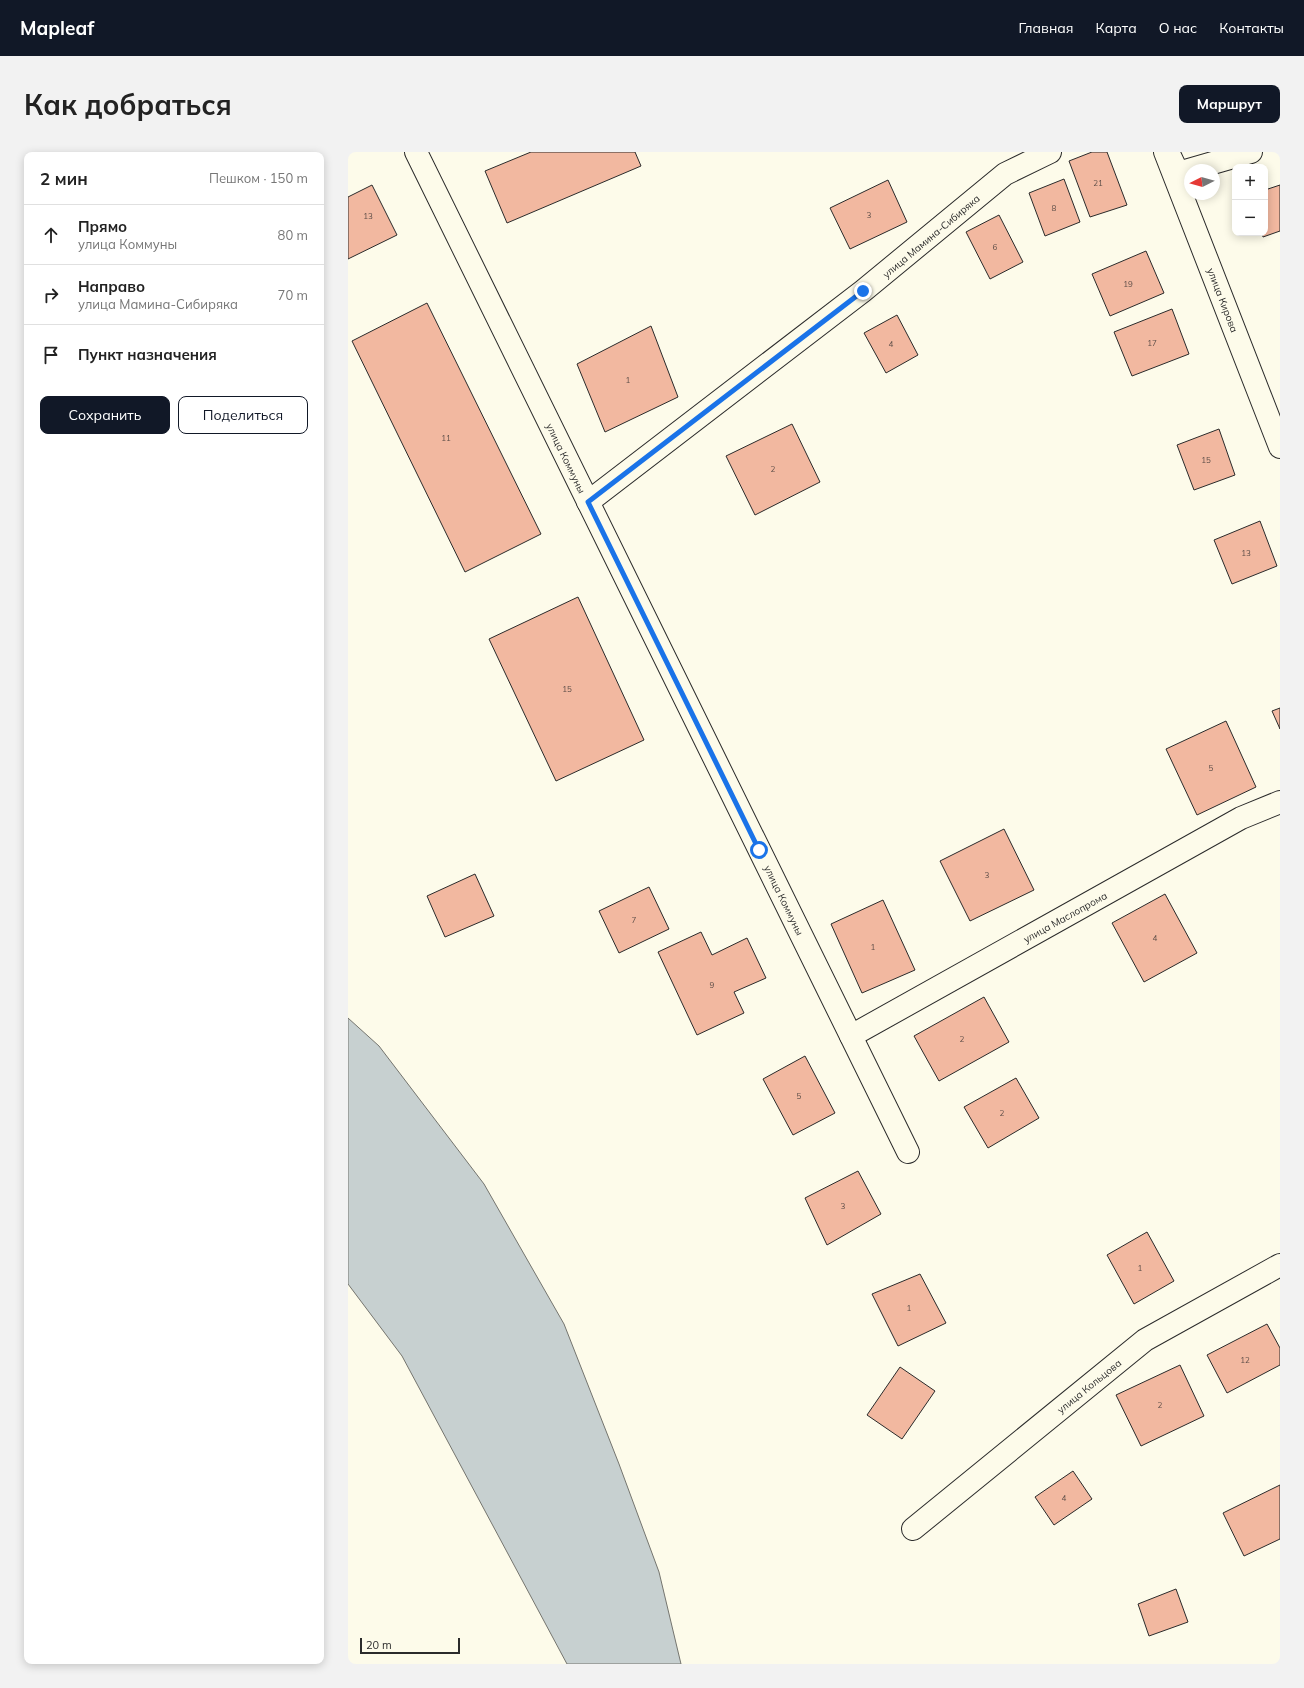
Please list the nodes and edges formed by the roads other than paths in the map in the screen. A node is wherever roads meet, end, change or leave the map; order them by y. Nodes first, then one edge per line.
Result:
1 (416, 152) edge
2 (1050, 152) edge
3 (1167, 152) edge
4 (1251, 152) edge
5 (1280, 447) edge
6 (588, 502) junction
7 (1280, 802) edge
8 (851, 1036) junction
9 (908, 1152) dead end
10 (1280, 1265) edge
11 (912, 1529) dead end

1 - 6 street, улица Коммуны
2 - 6 street, улица Мамина-Сибиряка
3 - 4 street
3 - 5 street, улица Кирова
6 - 8 street, улица Коммуны
7 - 8 street, улица Маслопрома
8 - 9 street, улица Коммуны
10 - 11 street, улица Кольцова

